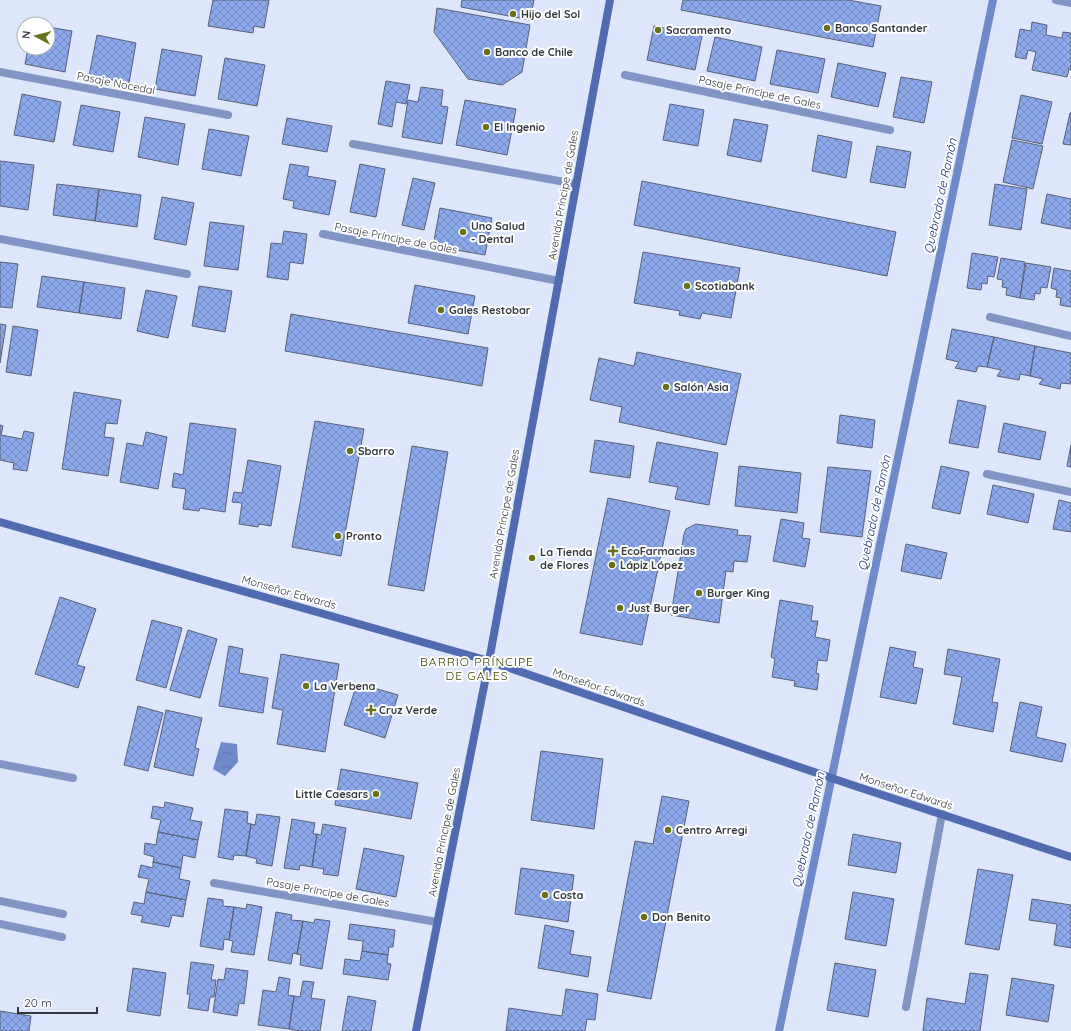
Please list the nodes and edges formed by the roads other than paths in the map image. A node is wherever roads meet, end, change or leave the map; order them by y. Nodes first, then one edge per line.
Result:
1 (610, 0) edge
2 (1056, 0) edge
3 (1071, 3) edge
4 (0, 72) edge
5 (625, 75) dead end
6 (228, 115) dead end
7 (890, 130) dead end
8 (353, 144) dead end
9 (576, 184) junction
10 (323, 234) dead end
11 (0, 239) edge
12 (187, 274) dead end
13 (558, 281) junction
14 (990, 317) dead end
15 (1071, 336) edge
16 (987, 474) dead end
17 (1071, 492) edge
18 (0, 522) edge
19 (489, 660) junction
20 (0, 764) edge
21 (73, 778) dead end
22 (942, 814) junction
23 (1071, 857) edge
24 (214, 883) dead end
25 (0, 901) edge
26 (63, 914) dead end
27 (437, 922) junction
28 (0, 924) edge
29 (62, 937) dead end
30 (906, 1007) dead end
31 (416, 1031) edge

1 - 9 street, Avenida Príncipe de Gales
2 - 3 street
4 - 6 street, Pasaje Nocedal
5 - 7 street, Pasaje Príncipe de Gales
8 - 9 street
9 - 13 street, Avenida Príncipe de Gales
10 - 13 street, Pasaje Príncipe de Gales
11 - 12 street
13 - 19 street, Avenida Príncipe de Gales
14 - 15 street
16 - 17 street
18 - 19 street, Monseñor Edwards
19 - 22 street, Monseñor Edwards
19 - 27 street, Avenida Príncipe de Gales
20 - 21 street
22 - 23 street, Monseñor Edwards
22 - 30 street
24 - 27 street, Pasaje Príncipe de Gales
25 - 26 street
27 - 31 street, Avenida Príncipe de Gales
28 - 29 street

